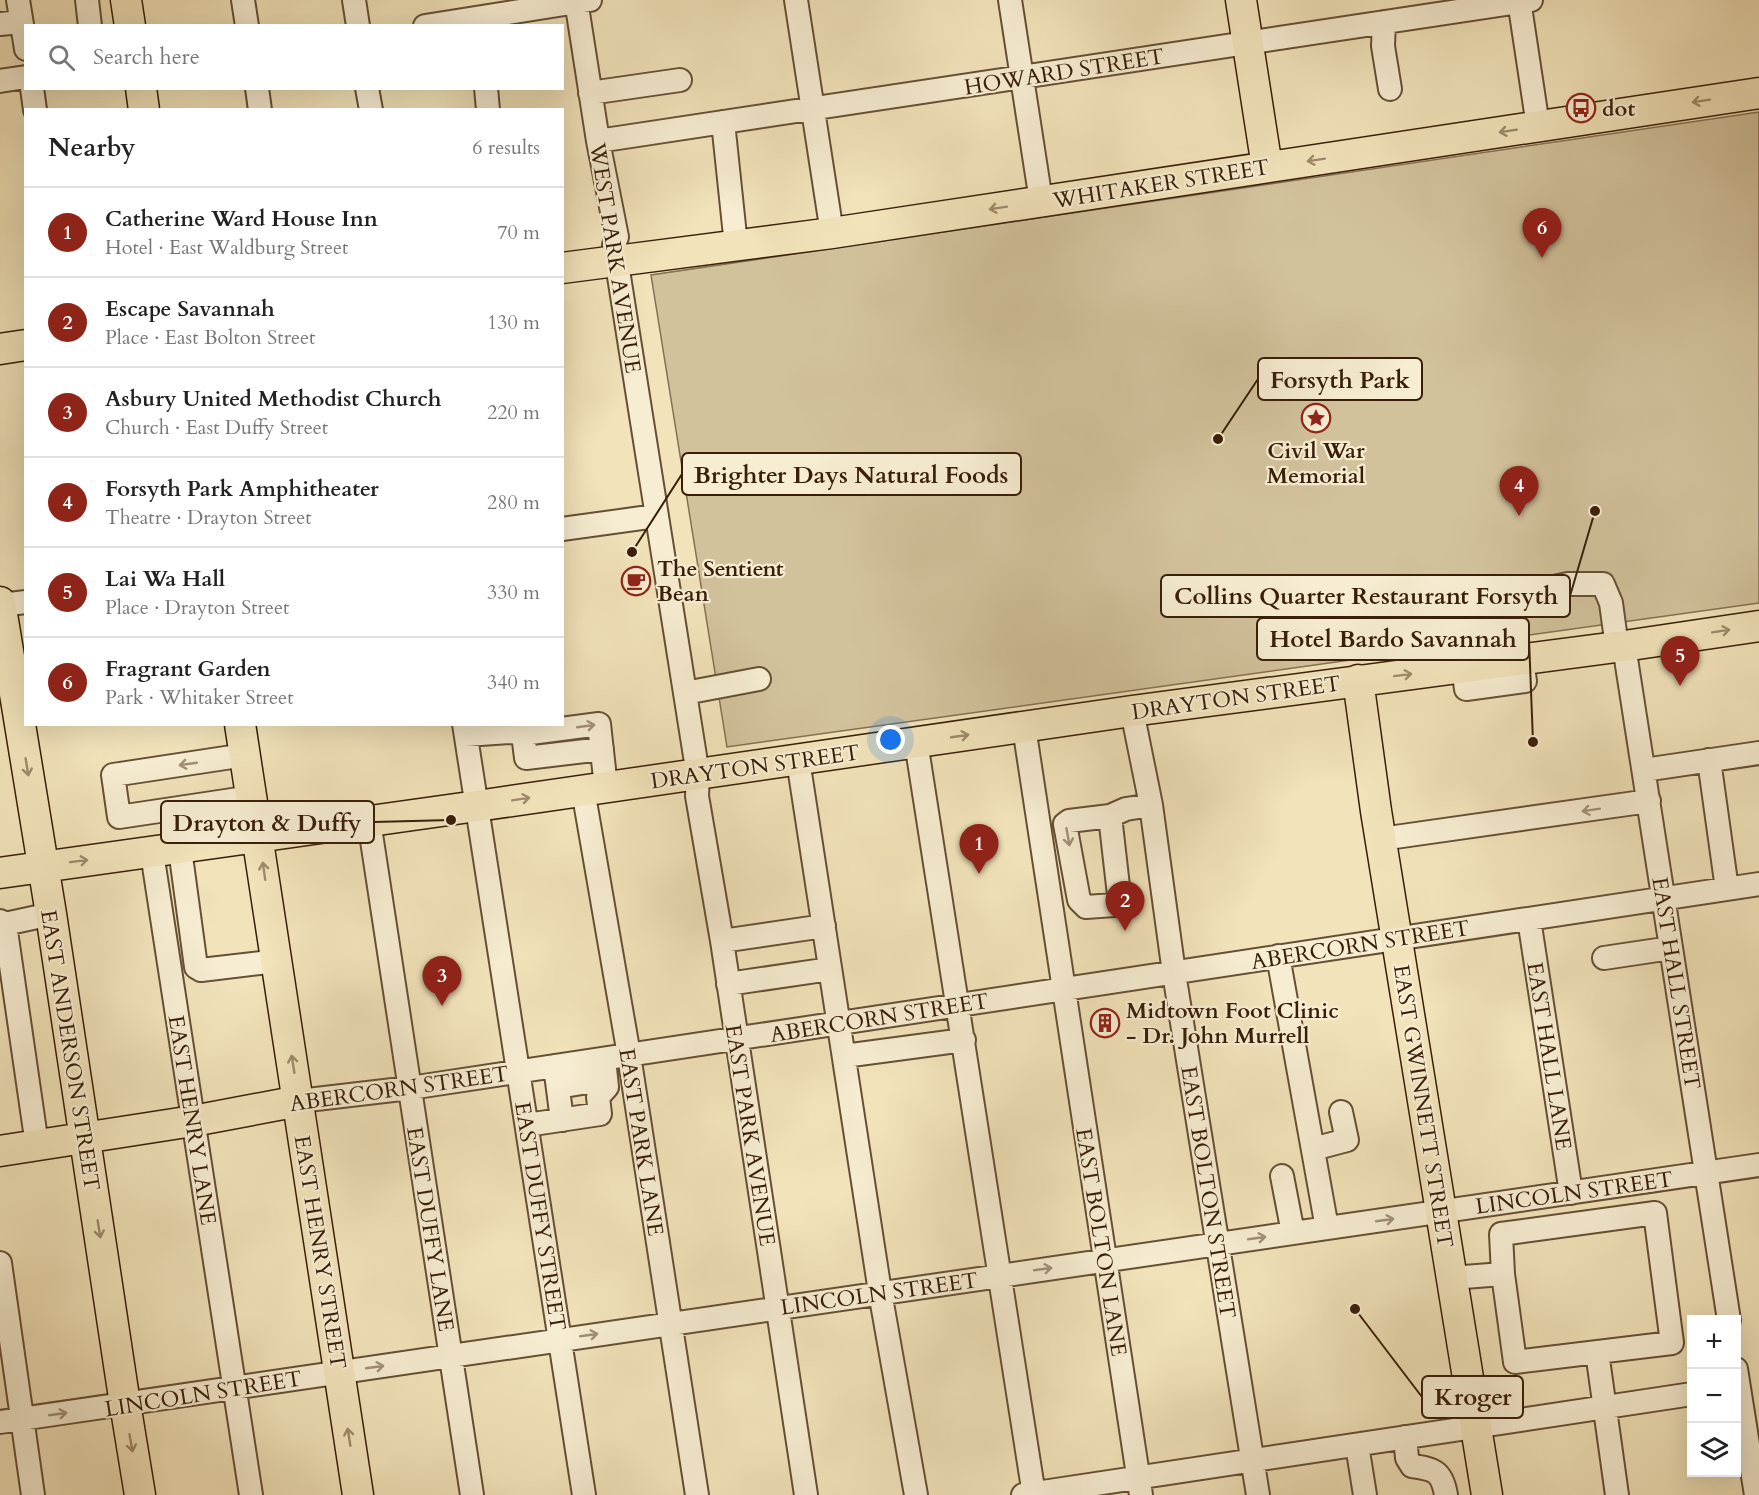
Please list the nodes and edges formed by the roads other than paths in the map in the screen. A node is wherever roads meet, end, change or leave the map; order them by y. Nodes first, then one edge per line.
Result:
1 (87, 0) edge
2 (126, 0) edge
3 (243, 0) edge
4 (354, 0) edge
5 (796, 0) edge
6 (1010, 0) edge
7 (1241, 0) edge
8 (581, 1) edge
9 (1523, 1) edge
10 (476, 14) edge
11 (13, 15) edge
12 (1384, 22) junction
13 (90, 24) edge
14 (130, 24) edge
15 (247, 24) edge
16 (358, 24) edge
17 (434, 24) edge
18 (1248, 43) junction
19 (24, 44) edge
20 (24, 77) edge
21 (1022, 77) junction
22 (680, 80) dead end
23 (0, 81) edge
24 (32, 90) edge
25 (141, 90) edge
26 (256, 90) edge
27 (367, 90) edge
28 (486, 90) edge
29 (1390, 90) dead end
30 (590, 93) junction
31 (1759, 93) edge
32 (35, 108) edge
33 (144, 108) edge
34 (260, 108) edge
35 (370, 108) edge
36 (488, 108) edge
37 (813, 109) junction
38 (723, 122) junction
39 (1538, 126) junction
40 (598, 141) junction
41 (1267, 167) junction
42 (1041, 201) junction
43 (832, 233) junction
44 (736, 245) junction
45 (616, 260) junction
46 (564, 268) edge
47 (24, 345) edge
48 (0, 349) edge
49 (657, 522) junction
50 (564, 529) edge
51 (24, 602) edge
52 (0, 604) edge
53 (1759, 626) edge
54 (1621, 646) junction
55 (1471, 666) junction
56 (759, 679) dead end
57 (1358, 680) junction
58 (685, 693) junction
59 (1132, 711) junction
60 (240, 726) edge
61 (1024, 727) junction
62 (465, 730) edge
63 (916, 742) junction
64 (1759, 753) edge
65 (245, 755) junction
66 (798, 760) junction
67 (1709, 760) junction
68 (1644, 770) junction
69 (698, 775) junction
70 (595, 788) junction
71 (252, 797) junction
72 (1649, 801) junction
73 (1151, 804) junction
74 (477, 806) junction
75 (1110, 816) dead end
76 (369, 821) junction
77 (259, 837) junction
78 (1381, 839) junction
79 (166, 850) junction
80 (44, 865) junction
81 (0, 873) edge
82 (1759, 884) edge
83 (1727, 889) junction
84 (1664, 899) junction
85 (51, 914) junction
86 (1529, 919) junction
87 (2, 922) edge
88 (824, 926) junction
89 (1397, 939) junction
90 (722, 941) junction
91 (1671, 948) junction
92 (1278, 956) junction
93 (1604, 958) dead end
94 (277, 961) junction
95 (830, 969) junction
96 (1174, 973) junction
97 (728, 984) junction
98 (1064, 989) junction
99 (958, 1005) junction
100 (875, 1018) junction
101 (839, 1023) junction
102 (736, 1039) junction
103 (964, 1040) junction
104 (879, 1051) junction
105 (629, 1055) junction
106 (844, 1056) junction
107 (605, 1069) junction
108 (519, 1072) junction
109 (556, 1077) junction
110 (410, 1088) junction
111 (298, 1101) junction
112 (1341, 1112) dead end
113 (562, 1120) junction
114 (193, 1121) junction
115 (527, 1125) junction
116 (85, 1138) junction
117 (37, 1145) junction
118 (1313, 1149) junction
119 (0, 1151) edge
120 (1759, 1165) edge
121 (1706, 1173) junction
122 (1282, 1176) dead end
123 (1571, 1192) junction
124 (1441, 1211) junction
125 (1328, 1228) junction
126 (1293, 1233) junction
127 (1217, 1243) junction
128 (1105, 1260) junction
129 (0, 1263) edge
130 (1503, 1274) junction
131 (1000, 1276) junction
132 (1451, 1278) junction
133 (880, 1292) junction
134 (778, 1308) junction
135 (1728, 1315) edge
136 (670, 1324) junction
137 (560, 1340) junction
138 (1597, 1352) junction
139 (451, 1356) junction
140 (340, 1372) junction
141 (1743, 1382) edge
142 (235, 1387) junction
143 (1687, 1395) edge
144 (125, 1405) junction
145 (1604, 1407) junction
146 (24, 1419) junction
147 (0, 1422) edge
148 (1476, 1427) junction
149 (1405, 1437) junction
150 (1357, 1445) junction
151 (1252, 1460) junction
152 (1140, 1486) edge
153 (1030, 1494) edge
154 (33, 1495) edge
155 (140, 1495) edge
156 (251, 1495) edge
157 (358, 1495) edge
158 (472, 1495) edge
159 (584, 1495) edge
160 (697, 1495) edge
161 (807, 1495) edge
162 (916, 1495) edge
163 (1258, 1495) edge
164 (1365, 1495) edge
165 (1446, 1495) edge
166 (1487, 1495) edge
167 (1617, 1495) edge
168 (1756, 1495) edge

1 - 13 street
2 - 14 main road
3 - 15 street
4 - 16 street
5 - 37 street
6 - 21 street
7 - 18 main road
8 - 10 street
8 - 30 street, WEST PARK AVENUE
9 - 12 street, HOWARD STREET
9 - 39 street
10 - 17 street
11 - 19 street
12 - 18 street, HOWARD STREET
12 - 29 street
18 - 21 street, HOWARD STREET
18 - 41 main road
20 - 23 street
21 - 37 street, HOWARD STREET
21 - 42 street
22 - 30 street
24 - 32 street
25 - 33 main road
26 - 34 street
27 - 35 street
28 - 36 street
30 - 40 street, WEST PARK AVENUE
31 -> 39 main road, WHITAKER STREET
37 - 38 street, HOWARD STREET
37 - 43 street
38 - 40 street, HOWARD STREET
38 - 44 street
39 -> 41 main road, WHITAKER STREET
40 - 45 street, WEST PARK AVENUE
41 - 42 main road, WHITAKER STREET
42 -> 43 main road, WHITAKER STREET
43 - 44 main road, WHITAKER STREET
44 - 45 main road, WHITAKER STREET
45 - 46 main road, WHITAKER STREET
45 - 49 street, WEST PARK AVENUE
47 - 48 main road
49 - 50 street
49 - 58 street
51 - 52 street
52 -> 80 main road, EAST ANDERSON STREET
54 -> 53 main road, DRAYTON STREET
54 - 55 main road, DRAYTON STREET
54 - 55 street, EAST HALL STREET
54 - 68 street, EAST HALL STREET
57 -> 55 main road, DRAYTON STREET
56 - 58 street
57 - 59 main road, DRAYTON STREET
57 - 78 main road, EAST GWINNETT STREET
58 - 69 street, EAST PARK AVENUE
59 - 61 main road, DRAYTON STREET
59 - 73 street, EAST BOLTON STREET
60 - 65 main road, EAST HENRY STREET
63 -> 61 main road, DRAYTON STREET
61 - 98 street, EAST BOLTON LANE
62 -> 70 street, EAST PARK LANE
62 - 74 street, EAST DUFFY STREET
63 - 66 main road, DRAYTON STREET
63 - 99 street
64 - 67 street
65 - 71 main road, EAST HENRY STREET
65 -> 71 street
66 - 69 main road, DRAYTON STREET
66 - 88 street
67 - 68 street
67 - 83 street
68 - 72 street, EAST HALL STREET
69 - 70 main road, DRAYTON STREET
69 - 90 street, EAST PARK AVENUE
74 -> 70 main road, DRAYTON STREET
70 - 105 street, EAST PARK LANE
71 - 77 main road, EAST HENRY STREET
72 -> 78 street
72 - 84 street, EAST HALL STREET
73 - 75 street
73 - 96 street, EAST BOLTON STREET
74 - 76 main road, DRAYTON STREET
74 - 108 street, EAST DUFFY STREET
76 - 77 main road, DRAYTON STREET
76 - 110 street, EAST DUFFY LANE
77 - 79 main road, DRAYTON STREET
94 -> 77 main road, EAST HENRY STREET
78 - 89 main road, EAST GWINNETT STREET
80 -> 79 main road, DRAYTON STREET
79 - 94 street
79 - 114 street, EAST HENRY LANE
80 - 81 main road, DRAYTON STREET
80 - 85 main road, EAST ANDERSON STREET
82 - 83 street, ABERCORN STREET
83 - 84 street, ABERCORN STREET
84 - 86 street, ABERCORN STREET
84 - 91 street, EAST HALL STREET
85 - 87 street
85 - 116 main road, EAST ANDERSON STREET
86 - 89 street, ABERCORN STREET
86 - 123 street, EAST HALL LANE
87 - 117 street
88 - 90 street
88 - 95 street
89 - 92 street, ABERCORN STREET
89 - 124 main road, EAST GWINNETT STREET
90 - 97 street, EAST PARK AVENUE
91 - 93 street
91 - 121 street, EAST HALL STREET
92 - 96 street, ABERCORN STREET
92 - 118 street
111 -> 94 main road, EAST HENRY STREET
95 - 97 street
95 - 101 street
96 - 98 street, ABERCORN STREET
96 - 127 street, EAST BOLTON STREET
97 - 102 street, EAST PARK AVENUE
98 - 99 street, ABERCORN STREET
98 - 128 street, EAST BOLTON LANE
99 - 100 street, ABERCORN STREET
99 - 103 street
100 - 101 street, ABERCORN STREET
100 - 104 street
101 - 102 street, ABERCORN STREET
101 - 106 street
102 - 105 street, ABERCORN STREET
102 - 134 street, EAST PARK AVENUE
103 - 104 street
103 - 131 street
104 - 106 street
105 - 107 street, ABERCORN STREET
105 - 136 street, EAST PARK LANE
106 - 133 street
107 - 109 street, ABERCORN STREET
107 - 113 street
108 - 109 street, ABERCORN STREET
108 - 110 street, ABERCORN STREET
108 - 115 street, EAST DUFFY STREET
109 - 113 street
110 - 111 street, ABERCORN STREET
110 - 139 street, EAST DUFFY LANE
111 - 114 main road, ABERCORN STREET
111 - 140 main road, EAST HENRY STREET
112 - 118 street
113 - 115 street
114 - 116 main road, ABERCORN STREET
114 - 142 street, EAST HENRY LANE
115 - 137 street, EAST DUFFY STREET
116 - 117 main road, ABERCORN STREET
116 -> 144 main road, EAST ANDERSON STREET
117 - 119 main road, ABERCORN STREET
118 - 125 street
120 - 121 street, LINCOLN STREET
121 - 123 street, LINCOLN STREET
121 - 135 street, EAST HALL STREET
122 - 126 street
123 - 124 street, LINCOLN STREET
125 -> 124 street, LINCOLN STREET
124 - 132 main road, EAST GWINNETT STREET
125 - 126 street, LINCOLN STREET
127 -> 126 street, LINCOLN STREET
127 - 128 street, LINCOLN STREET
127 - 151 street, EAST BOLTON STREET
131 -> 128 street, LINCOLN STREET
128 - 152 street, EAST BOLTON LANE
129 - 146 street
130 - 132 street
130 - 138 street
130 - 138 street
131 - 133 street, LINCOLN STREET
131 - 153 street
132 - 148 main road, EAST GWINNETT STREET
133 - 134 street, LINCOLN STREET
133 - 162 street
134 - 136 street, LINCOLN STREET
134 - 161 street, EAST PARK AVENUE
137 -> 136 street, LINCOLN STREET
136 - 160 street, EAST PARK LANE
137 - 139 street, LINCOLN STREET
137 - 159 street, EAST DUFFY STREET
138 - 145 street
140 -> 139 street, LINCOLN STREET
139 - 158 street, EAST DUFFY LANE
140 - 142 street, LINCOLN STREET
157 -> 140 main road, EAST HENRY STREET
141 - 168 street
142 - 144 street, LINCOLN STREET
142 - 156 street, EAST HENRY LANE
143 - 145 street
146 -> 144 street, LINCOLN STREET
144 -> 155 main road, EAST ANDERSON STREET
145 - 148 street
145 - 167 street
146 - 147 street, LINCOLN STREET
146 - 154 street
148 - 149 street
148 - 166 main road, EAST GWINNETT STREET
149 - 150 street
149 - 165 street
150 - 151 street
150 - 164 street
151 - 152 street
151 - 163 street, EAST BOLTON STREET
152 - 153 street

